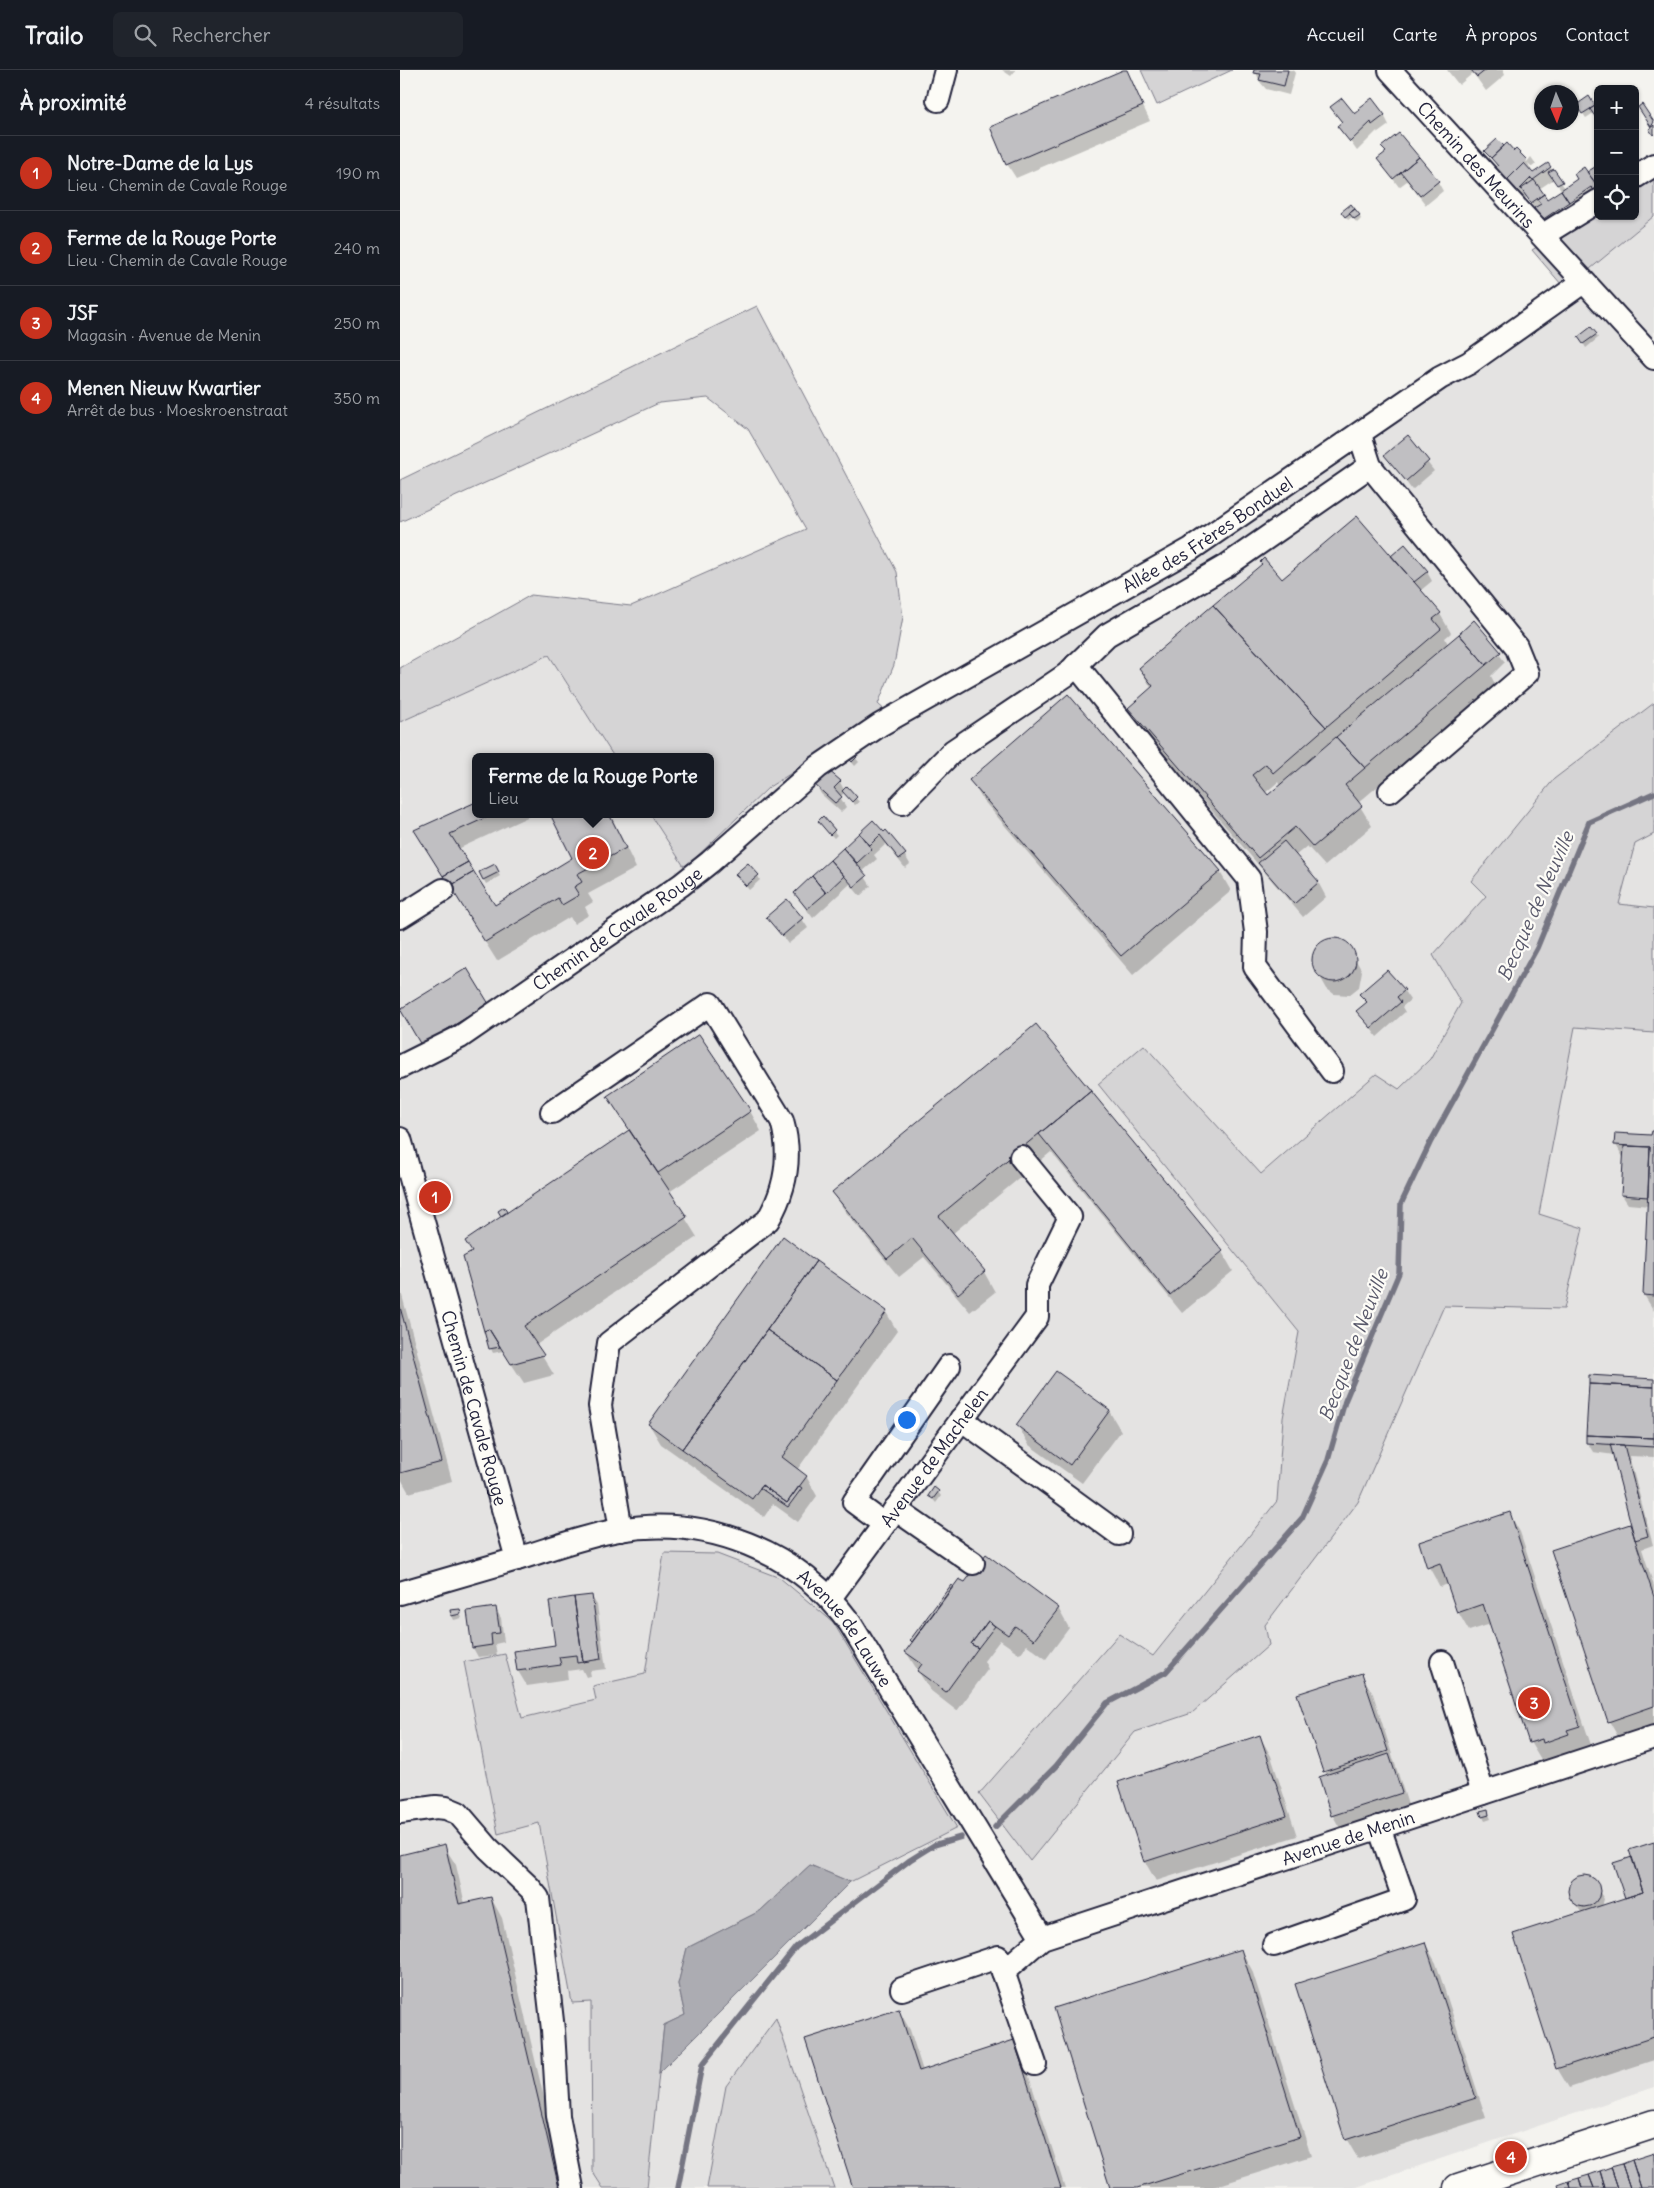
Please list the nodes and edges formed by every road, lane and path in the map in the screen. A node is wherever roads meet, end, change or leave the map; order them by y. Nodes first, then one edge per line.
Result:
1 (946, 70) edge
2 (1390, 70) edge
3 (938, 100) dead end
4 (1654, 165) edge
5 (1638, 175) edge
6 (1594, 204) edge
7 (1543, 236) junction
8 (1583, 282) junction
9 (1654, 358) edge
10 (1360, 435) junction
11 (1370, 466) junction
12 (1076, 665) junction
13 (818, 767) joint
14 (1390, 791) dead end
15 (902, 803) dead end
16 (443, 890) dead end
17 (400, 917) edge
18 (400, 1067) edge
19 (1332, 1071) dead end
20 (552, 1112) dead end
21 (400, 1139) edge
22 (1021, 1157) dead end
23 (404, 1166) edge
24 (949, 1366) dead end
25 (961, 1419) junction
26 (890, 1516) junction
27 (621, 1530) junction
28 (1119, 1534) dead end
29 (517, 1559) junction
30 (974, 1563) dead end
31 (400, 1593) edge
32 (830, 1598) junction
33 (1442, 1662) dead end
34 (1654, 1737) edge
35 (1483, 1793) junction
36 (400, 1812) edge
37 (1379, 1827) junction
38 (1042, 1938) junction
39 (1274, 1945) dead end
40 (1003, 1972) junction
41 (902, 1989) dead end
42 (1035, 2064) dead end
43 (1654, 2124) edge
44 (572, 2188) edge
45 (1458, 2188) edge

1 - 3 street
2 - 7 street, Chemin des Meurins
4 - 5 street
6 - 7 street, Chemin des Meurins
7 - 8 street, Chemin des Meurins
8 - 9 street, Chemin des Meurins
8 - 10 street, Allée des Frères Bonduel
10 - 11 street
10 - 13 street, Allée des Frères Bonduel
11 - 12 street
11 - 14 street
12 - 15 street
12 - 19 street
13 - 18 street, Chemin de Cavale Rouge
16 - 17 street
20 - 27 street
21 - 23 street, Chemin de Cavale Rouge
22 - 25 street, Avenue de Machelen
23 - 29 street, Chemin de Cavale Rouge
24 - 26 street
25 - 26 street, Avenue de Machelen
25 - 28 street
26 - 30 street
26 - 32 street, Avenue de Machelen
27 - 29 street, Avenue de Lauwe
27 - 32 street, Avenue de Lauwe
29 - 31 street
32 - 38 street, Avenue de Lauwe
33 - 35 street
34 - 35 street, Avenue de Menin
35 - 37 street, Avenue de Menin
36 - 44 street
37 - 38 street, Avenue de Menin
37 - 39 street
38 - 40 street
40 - 41 street
40 - 42 street
43 - 45 main road

